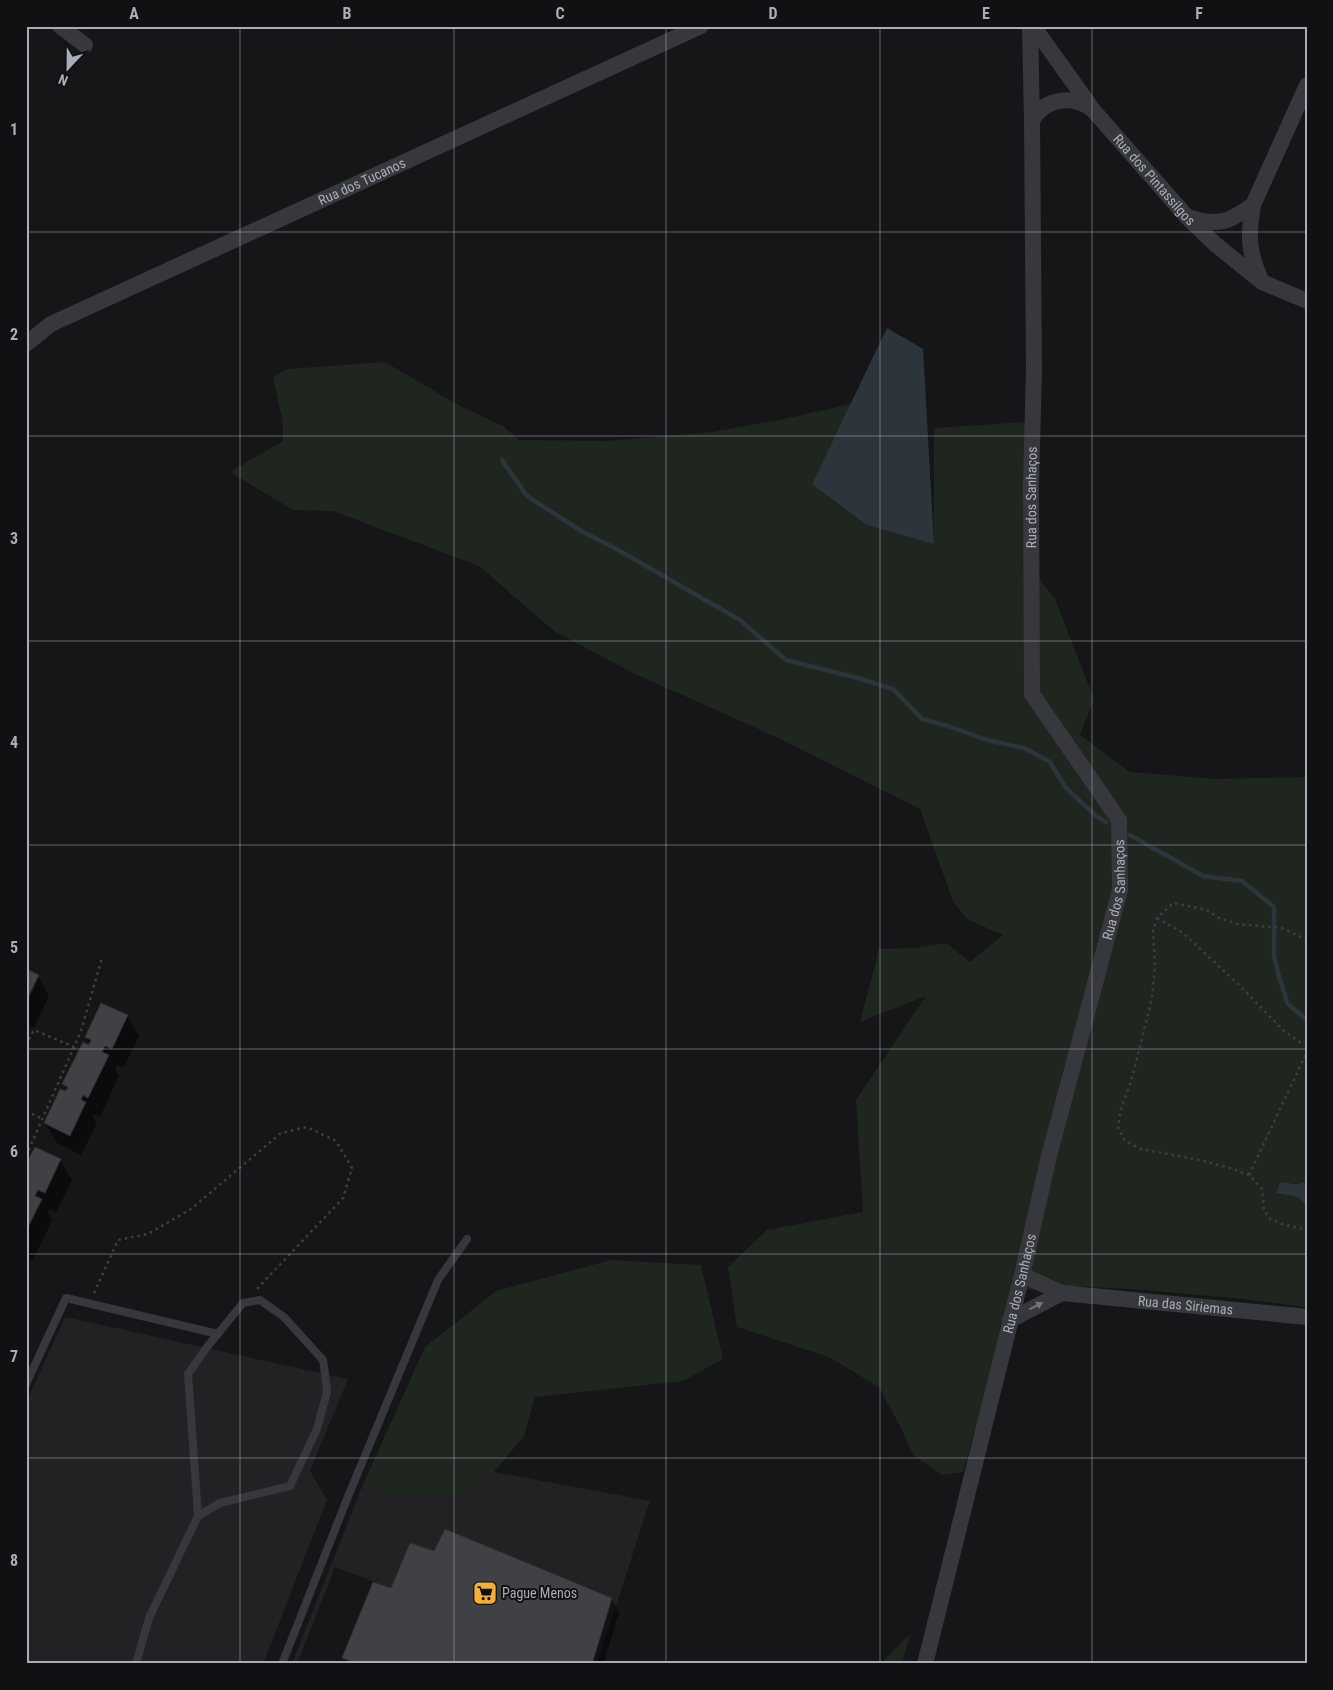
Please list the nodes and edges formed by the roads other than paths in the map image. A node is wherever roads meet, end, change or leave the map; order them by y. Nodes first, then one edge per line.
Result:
1 (60, 26) edge
2 (701, 26) edge
3 (1031, 26) edge
4 (85, 45) dead end
5 (1307, 84) edge
6 (1093, 110) junction
7 (1032, 122) junction
8 (1253, 205) junction
9 (1186, 217) junction
10 (1262, 282) junction
11 (1307, 301) edge
12 (26, 344) edge
13 (467, 1239) dead end
14 (1022, 1275) junction
15 (1062, 1293) junction
16 (1307, 1317) edge
17 (1010, 1320) junction
18 (218, 1334) junction
19 (26, 1384) edge
20 (198, 1516) junction
21 (136, 1664) edge
22 (282, 1664) edge
23 (924, 1664) edge

1 - 4 street
2 - 12 street, Rua dos Tucanos
3 - 6 street, Rua dos Pintassilgos
3 - 7 street, Rua dos Sanhaços
5 - 8 street
6 - 7 street
6 - 9 street, Rua dos Pintassilgos
7 - 14 street, Rua dos Sanhaços
8 - 9 street
8 - 10 street
9 - 10 street, Rua dos Pintassilgos
10 - 11 street, Rua dos Pintassilgos
13 - 22 lane
14 - 15 street, Rua das Siriemas
14 - 17 street, Rua dos Sanhaços
15 - 16 street, Rua das Siriemas
17 -> 15 street
17 - 23 street, Rua dos Sanhaços
18 - 19 lane
18 - 20 lane
18 - 20 lane
20 - 21 lane

